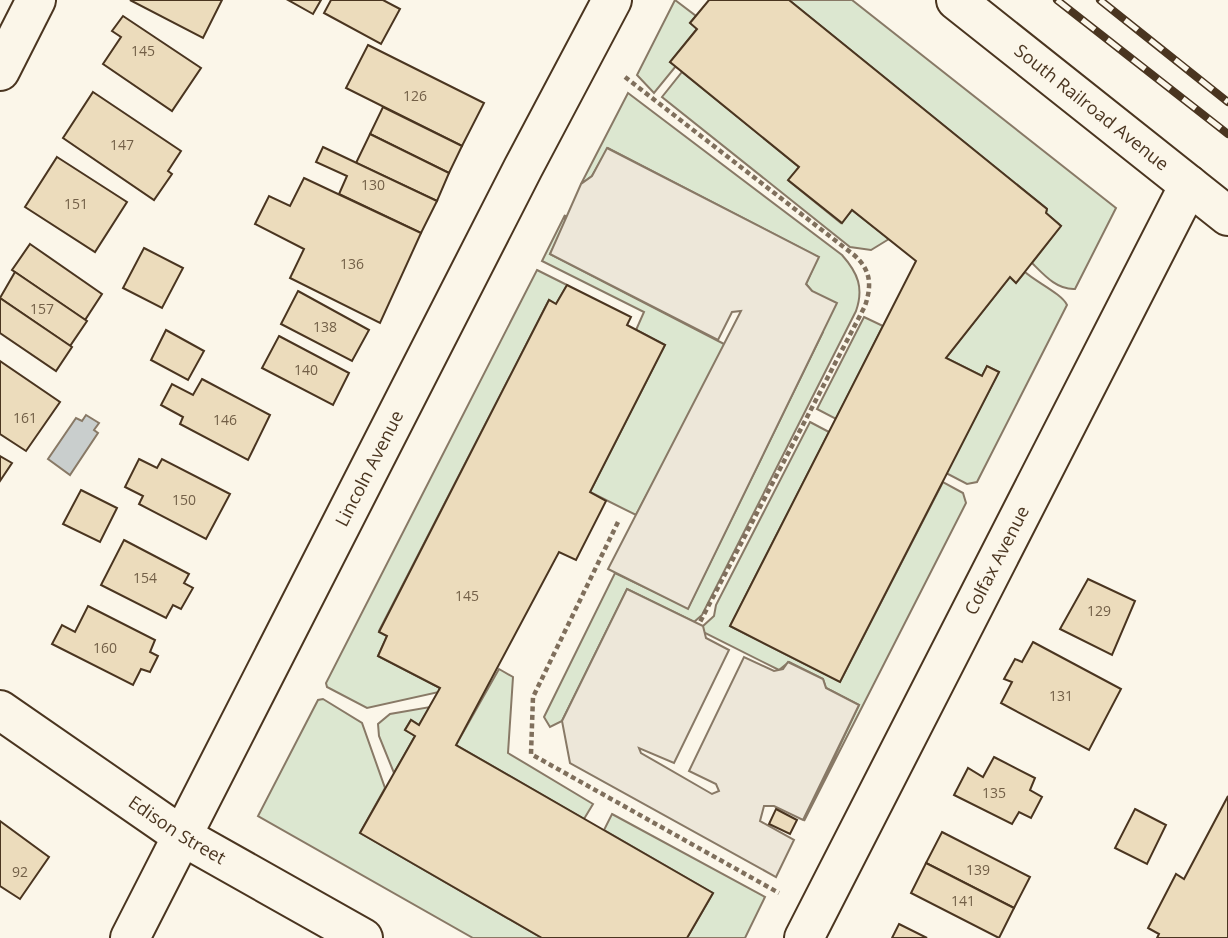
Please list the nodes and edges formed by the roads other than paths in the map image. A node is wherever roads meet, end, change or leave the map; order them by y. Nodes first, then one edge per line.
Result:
1 (36, 0) edge
2 (612, 0) edge
3 (956, 0) edge
4 (0, 71) edge
5 (1189, 185) junction
6 (1228, 216) edge
7 (0, 710) edge
8 (182, 836) junction
9 (130, 938) edge
10 (363, 938) edge
11 (804, 938) edge

1 - 4 street
2 - 8 street, Lincoln Avenue
3 - 5 street, South Railroad Avenue
5 - 6 street, South Railroad Avenue
5 - 11 street, Colfax Avenue
7 - 8 street, Edison Street
8 - 9 street, Lincoln Avenue
8 - 10 street, Edison Street

